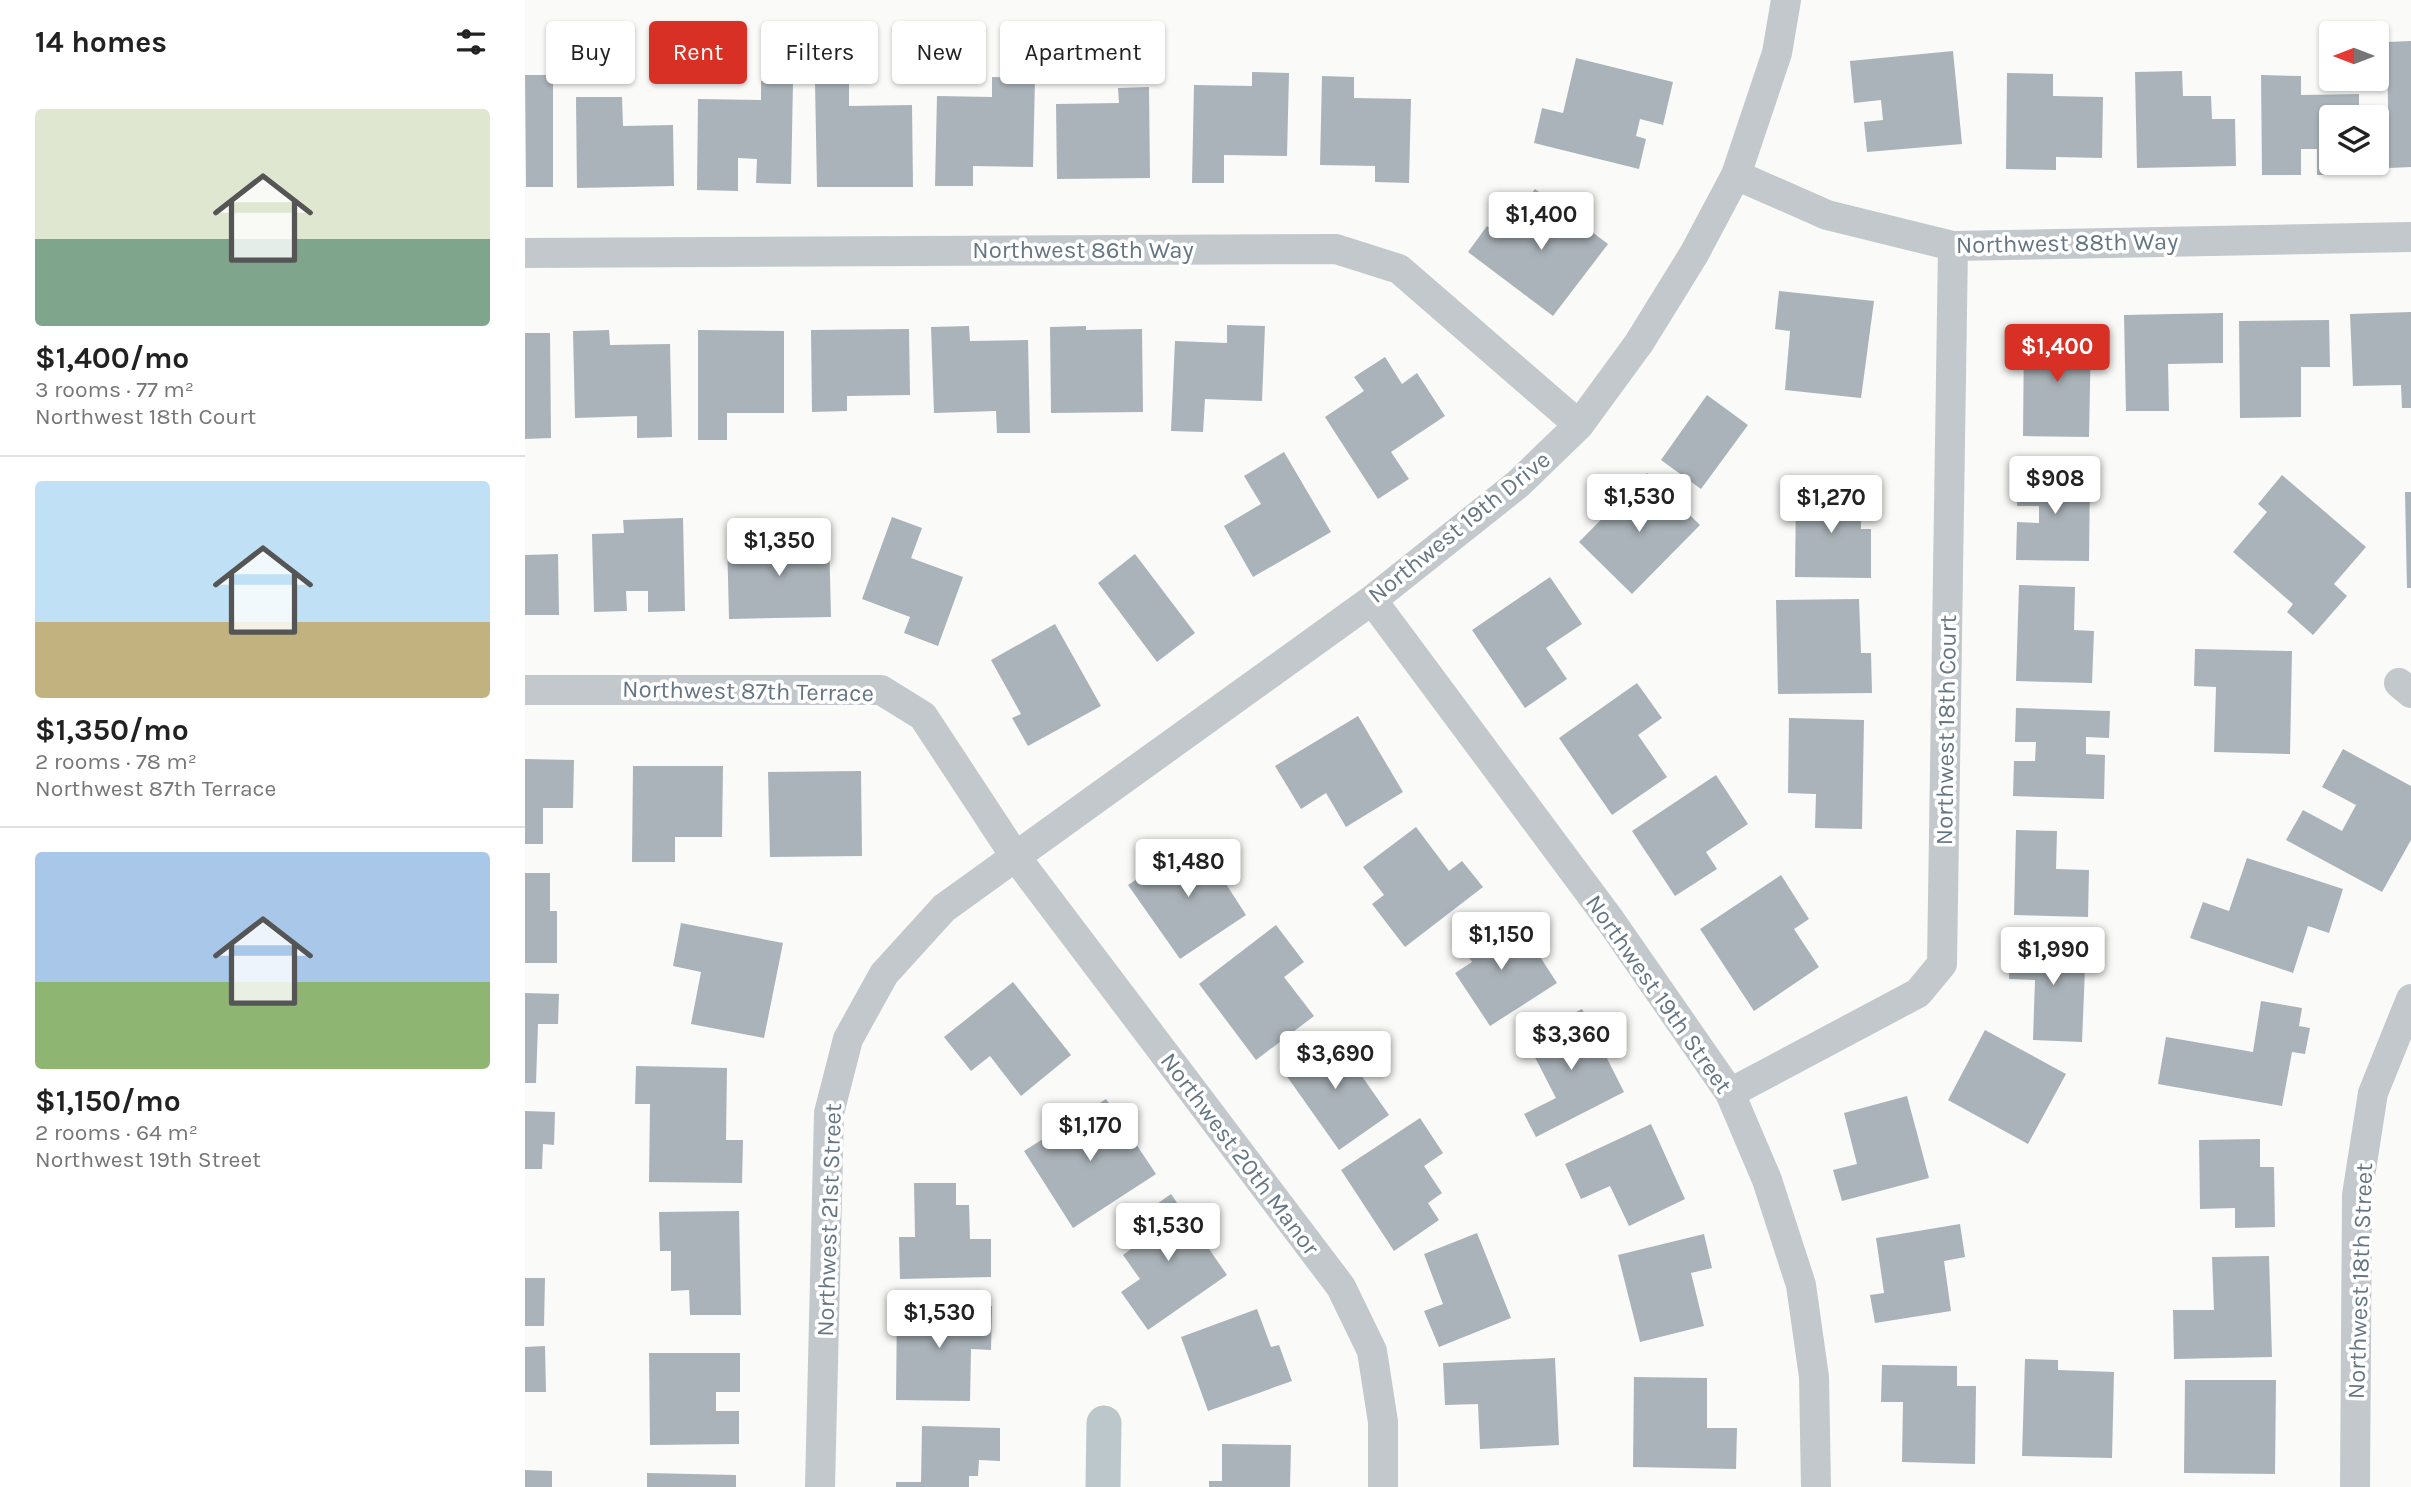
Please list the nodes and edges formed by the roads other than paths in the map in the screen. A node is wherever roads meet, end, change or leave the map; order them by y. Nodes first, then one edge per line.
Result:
1 (1786, 0) edge
2 (1736, 175) junction
3 (2411, 237) edge
4 (1953, 246) junction
5 (525, 253) edge
6 (1579, 425) junction
7 (1372, 600) junction
8 (525, 690) edge
9 (1015, 856) junction
10 (2411, 999) edge
11 (1730, 1093) junction
12 (820, 1487) edge
13 (1383, 1487) edge
14 (1816, 1487) edge
15 (2355, 1487) edge

1 - 2 street, Northwest 19th Drive
2 - 4 street, Northwest 88th Way
2 - 6 street, Northwest 19th Drive
3 - 4 street, Northwest 88th Way
4 - 11 street, Northwest 18th Court
5 - 6 street, Northwest 86th Way
6 - 7 street, Northwest 19th Drive
7 - 9 street, Northwest 19th Drive
7 - 11 street, Northwest 19th Street
8 - 9 street, Northwest 87th Terrace
9 - 12 street, Northwest 21st Street
9 - 13 street, Northwest 20th Manor
10 - 15 street, Northwest 18th Street
11 - 14 street, Northwest 19th Street

